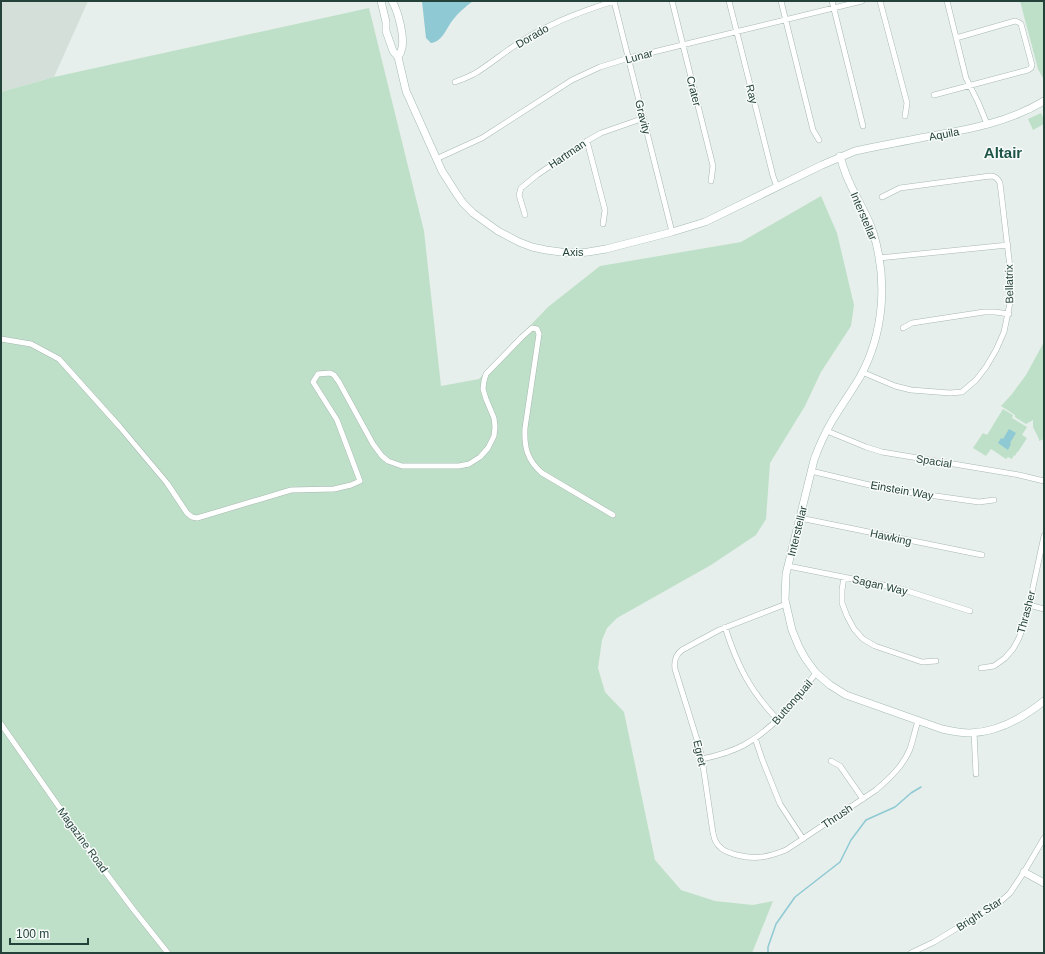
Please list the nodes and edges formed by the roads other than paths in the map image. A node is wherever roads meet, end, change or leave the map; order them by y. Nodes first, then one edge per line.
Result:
1 (381, 1) edge
2 (392, 1) edge
3 (614, 1) edge
4 (672, 1) edge
5 (729, 1) edge
6 (781, 1) edge
7 (832, 1) edge
8 (862, 1) edge
9 (880, 1) edge
10 (947, 1) edge
11 (834, 8) junction
12 (399, 19) junction
13 (785, 20) junction
14 (386, 22) junction
15 (736, 32) junction
16 (956, 38) junction
17 (683, 45) junction
18 (398, 57) junction
19 (629, 58) junction
20 (455, 82) dead end
21 (970, 85) junction
22 (934, 95) dead end
23 (1044, 101) edge
24 (905, 116) dead end
25 (644, 118) junction
26 (987, 124) junction
27 (863, 126) dead end
28 (820, 140) dead end
29 (587, 141) junction
30 (840, 156) junction
31 (436, 159) junction
32 (712, 181) dead end
33 (777, 187) junction
34 (882, 197) dead end
35 (525, 215) dead end
36 (603, 224) dead end
37 (672, 232) junction
38 (1008, 245) junction
39 (879, 258) junction
40 (1009, 314) junction
41 (903, 328) dead end
42 (1, 339) edge
43 (862, 372) junction
44 (827, 431) junction
45 (811, 471) junction
46 (1044, 481) edge
47 (994, 500) dead end
48 (613, 515) dead end
49 (800, 518) junction
50 (1044, 539) edge
51 (982, 555) dead end
52 (788, 566) junction
53 (844, 577) junction
54 (786, 604) junction
55 (1029, 605) junction
56 (1044, 609) edge
57 (970, 611) dead end
58 (725, 627) junction
59 (936, 661) dead end
60 (981, 668) dead end
61 (816, 673) junction
62 (1044, 701) edge
63 (778, 720) junction
64 (918, 721) junction
65 (1, 724) edge
66 (974, 732) junction
67 (755, 738) junction
68 (702, 759) junction
69 (831, 761) dead end
70 (976, 774) dead end
71 (863, 798) junction
72 (1044, 838) edge
73 (802, 839) junction
74 (720, 848) joint
75 (1024, 872) junction
76 (1044, 883) edge
77 (168, 953) edge
78 (911, 953) edge

1 - 14 street, Axis
2 - 12 street, Axis
3 - 19 street, Gravity
3 - 20 street, Dorado
4 - 17 street, Crater
5 - 15 street, Ray
6 - 13 street
7 - 11 street
8 - 11 street, Lunar
9 - 24 street
10 - 16 street
11 - 13 street, Lunar
11 - 27 street
12 - 14 street
12 - 18 street, Axis
13 - 15 street, Lunar
13 - 28 street
14 - 18 street, Axis
15 - 17 street, Lunar
15 - 33 street, Ray
16 - 21 street
16 - 21 street
17 - 19 street, Lunar
17 - 32 street, Crater
18 - 31 street, Axis
19 - 25 street, Gravity
19 - 31 street, Lunar
21 - 22 street
21 - 26 street
23 - 26 street, Aquila
25 - 29 street, Hartman
25 - 37 street, Gravity
26 - 30 street, Aquila
29 - 35 street, Hartman
29 - 36 street
30 - 33 street, Axis
30 - 39 street, Interstellar
31 - 37 street, Axis
33 - 37 street, Axis
34 - 38 street, Bellatrix
38 - 39 street
38 - 40 street, Bellatrix
39 - 43 street, Interstellar
40 - 41 street
40 - 43 street, Bellatrix
42 - 48 street
43 - 44 street, Interstellar
44 - 45 street, Interstellar
44 - 46 street, Spacial
45 - 47 street, Einstein Way
45 - 49 street, Interstellar
49 - 51 street, Hawking
49 - 52 street, Interstellar
50 - 55 street, Thrasher
52 - 53 street, Sagan Way
52 - 54 street, Interstellar
53 - 57 street, Sagan Way
53 - 59 street
54 - 58 street
54 - 61 street, Interstellar
55 - 56 street
55 - 60 street, Thrasher
58 - 63 street
58 - 68 street, Egret
61 - 63 street, Buttonquail
61 - 64 street, Interstellar
62 - 66 street, Interstellar
63 - 67 street, Buttonquail
64 - 66 street, Interstellar
64 - 71 street, Thrush
65 - 77 street, Magazine Road
66 - 70 street
67 - 68 street, Buttonquail
67 - 73 street
68 - 74 street, Egret
69 - 71 street
71 - 73 street, Thrush
72 - 75 street, Bright Star
73 - 74 street, Thrush
75 - 76 street
75 - 78 street, Bright Star

